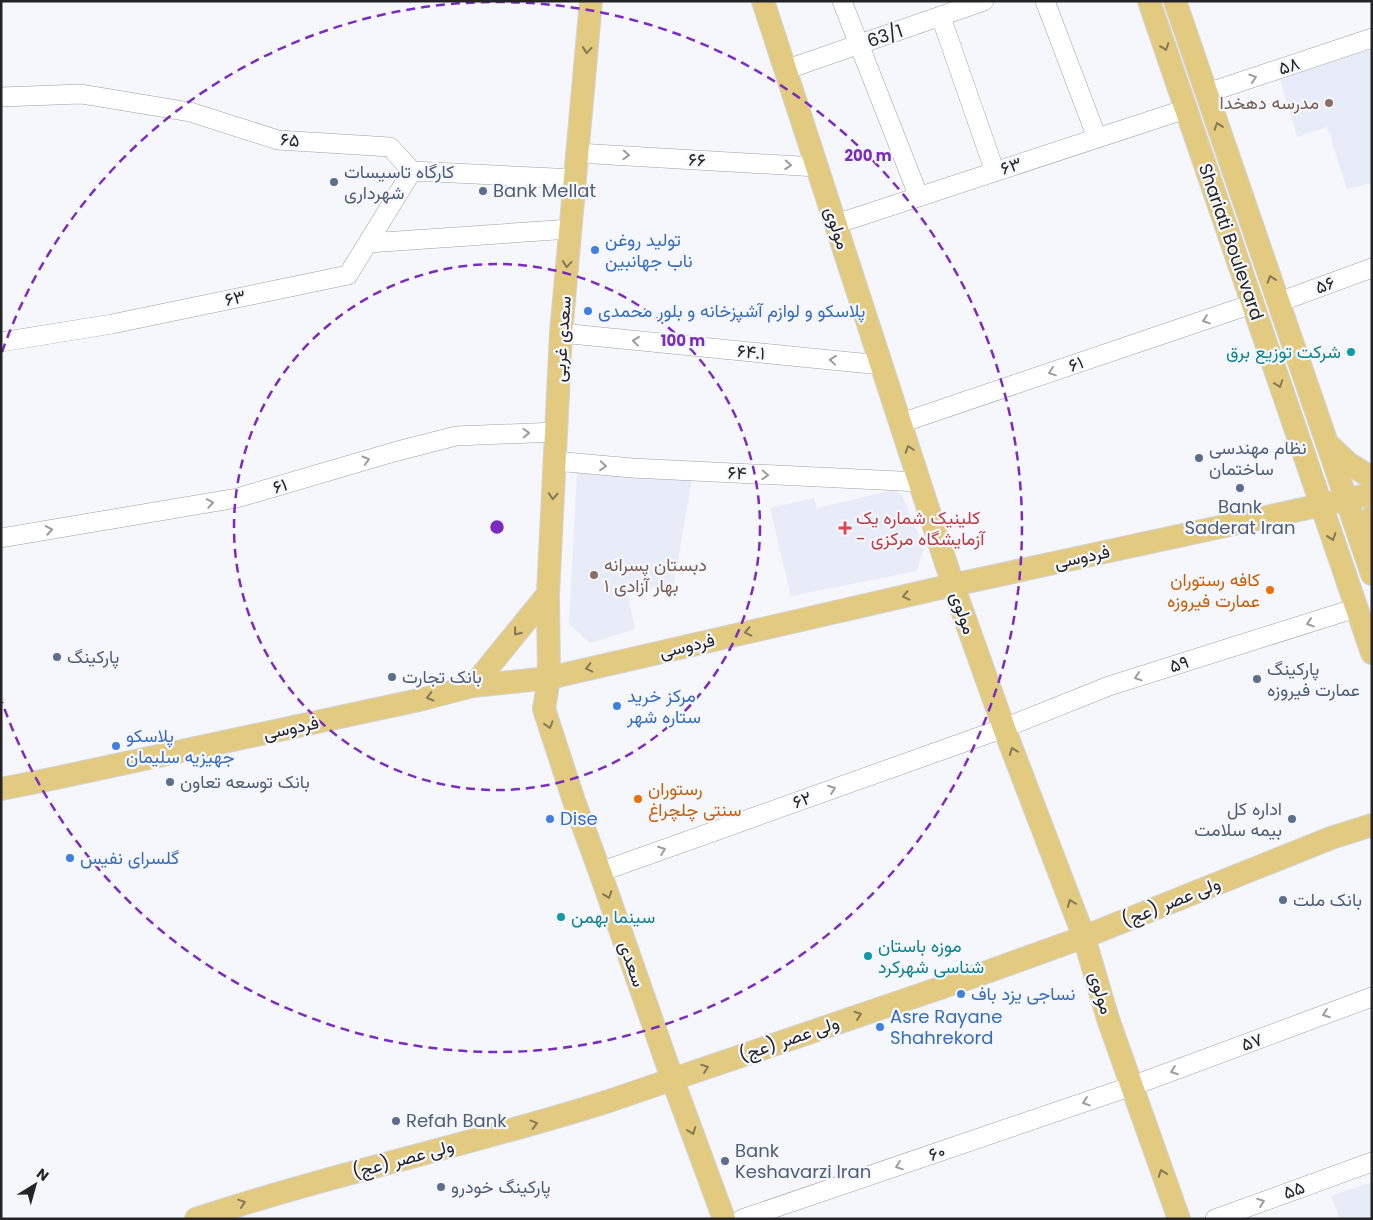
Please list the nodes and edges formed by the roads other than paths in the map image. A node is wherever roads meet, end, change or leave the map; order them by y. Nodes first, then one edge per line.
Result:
1 (591, 1) edge
2 (763, 1) edge
3 (842, 1) edge
4 (984, 1) edge
5 (1044, 1) edge
6 (1149, 1) edge
7 (1175, 1) edge
8 (941, 17) junction
9 (1372, 38) edge
10 (859, 45) junction
11 (785, 70) junction
12 (1207, 93) junction
13 (1, 97) edge
14 (1186, 108) junction
15 (1097, 138) junction
16 (577, 153) junction
17 (817, 167) junction
18 (412, 171) junction
19 (995, 172) junction
20 (575, 179) junction
21 (920, 196) junction
22 (836, 224) junction
23 (570, 229) junction
24 (368, 243) junction
25 (1372, 268) edge
26 (1279, 302) junction
27 (1252, 304) junction
28 (562, 333) junction
29 (1, 342) edge
30 (881, 365) junction
31 (901, 423) junction
32 (556, 432) junction
33 (1327, 442) junction
34 (555, 462) junction
35 (1372, 478) edge
36 (920, 482) junction
37 (1372, 494) edge
38 (1346, 500) junction
39 (1321, 505) junction
40 (1372, 517) edge
41 (1, 538) edge
42 (1362, 544) junction
43 (1372, 574) edge
44 (953, 585) junction
45 (548, 594) junction
46 (1356, 608) junction
47 (1372, 653) edge
48 (549, 678) junction
49 (473, 686) junction
50 (1004, 728) junction
51 (1, 789) edge
52 (1372, 825) edge
53 (600, 872) junction
54 (1084, 937) junction
55 (1372, 997) edge
56 (672, 1078) junction
57 (1132, 1086) junction
58 (1372, 1162) edge
59 (196, 1219) edge
60 (724, 1219) edge
61 (742, 1219) edge
62 (1179, 1219) edge
63 (1216, 1219) edge

1 -> 16 main road, سعدی غربی
2 - 11 main road, مولوی
3 - 10 street
4 - 8 street, 63/1
5 - 15 street
6 -> 14 main road, Shariati Boulevard
7 - 12 main road, Shariati Boulevard
8 - 10 street, 63/1
8 - 19 street
12 -> 9 street, ۵۸
10 - 11 street, 63/1
10 - 21 street
11 - 17 main road, مولوی
26 -> 12 main road, Shariati Boulevard
13 - 18 street, ۶۵
14 - 15 street, ۶۳
14 - 27 main road, Shariati Boulevard
15 - 19 street, ۶۳
16 -> 17 street, ۶۶
16 - 20 main road, سعدی غربی
17 - 22 main road, مولوی
18 - 20 street
18 - 24 street, ۶۳
19 - 21 street, ۶۳
20 - 23 main road, سعدی غربی
21 - 22 street, ۶۳
22 - 30 main road, مولوی
23 - 24 street
23 -> 28 main road, سعدی غربی
24 - 29 street, ۶۳
25 - 26 street, ۵۶
26 - 33 main road, Shariati Boulevard
27 -> 31 street, ۶۱
27 -> 39 main road, Shariati Boulevard
30 -> 28 street, ۶۴.۱
28 - 32 main road, سعدی غربی
30 - 31 main road, مولوی
36 -> 31 main road, مولوی
32 - 34 main road, سعدی غربی
41 -> 32 street, ۶۱
33 - 35 main road
33 - 38 main road, Shariati Boulevard
34 -> 36 street, ۶۴
34 -> 45 main road, سعدی غربی
36 - 44 main road, مولوی
37 - 38 main road, فردوسی
38 - 39 main road, فردوسی
38 - 42 main road, Shariati Boulevard
39 - 44 main road, فردوسی
39 -> 46 main road, Shariati Boulevard
40 - 42 main road
42 - 43 main road, Shariati Boulevard
44 -> 48 main road, فردوسی
44 - 50 main road, مولوی
45 - 48 main road, سعدی غربی
45 -> 49 main road
46 - 47 main road, Shariati Boulevard
46 -> 50 street, ۵۹
48 - 49 main road, فردوسی
48 -> 53 main road, سعدی
49 -> 51 main road, فردوسی
53 -> 50 street, ۶۲
54 -> 50 main road, مولوی
52 - 54 main road, ولی عصر (عج)
53 -> 56 main road, سعدی
56 -> 54 main road, ولی عصر (عج)
54 - 57 main road, مولوی
55 -> 57 street, ۵۷
59 -> 56 main road, ولی عصر (عج)
56 -> 60 main road, سعدی
57 -> 61 street, ۶۰
62 -> 57 main road, مولوی
63 -> 58 street, ۵۵

